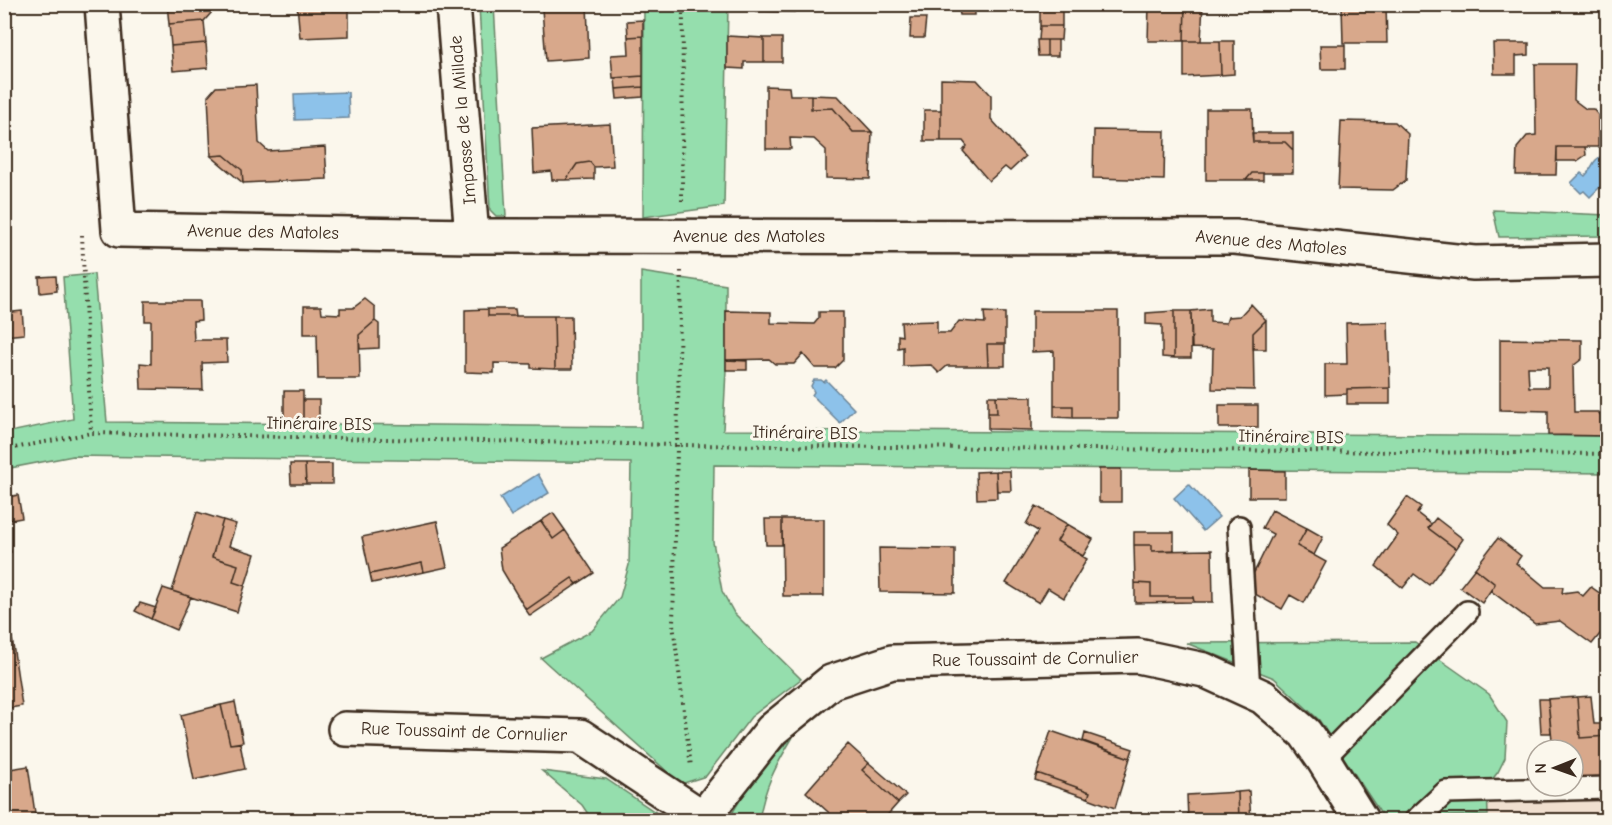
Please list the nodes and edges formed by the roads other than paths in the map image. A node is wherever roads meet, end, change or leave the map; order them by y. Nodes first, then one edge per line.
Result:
1 (102, 4) edge
2 (453, 4) edge
3 (472, 236) junction
4 (1606, 260) edge
5 (1239, 527) dead end
6 (1467, 612) dead end
7 (1249, 691) junction
8 (345, 729) dead end
9 (1323, 759) junction
10 (1608, 788) edge
11 (695, 814) edge
12 (1361, 820) edge
13 (1416, 820) edge

1 - 3 street, Avenue des Matoles
2 - 3 street, Impasse de la Millade
3 - 4 street, Avenue des Matoles
5 - 7 lane
6 - 9 lane
7 - 9 street, Rue Toussaint de Cornulier
7 - 11 street, Rue Toussaint de Cornulier
8 - 11 street, Rue Toussaint de Cornulier
9 - 12 street, Rue Toussaint de Cornulier
10 - 13 lane

